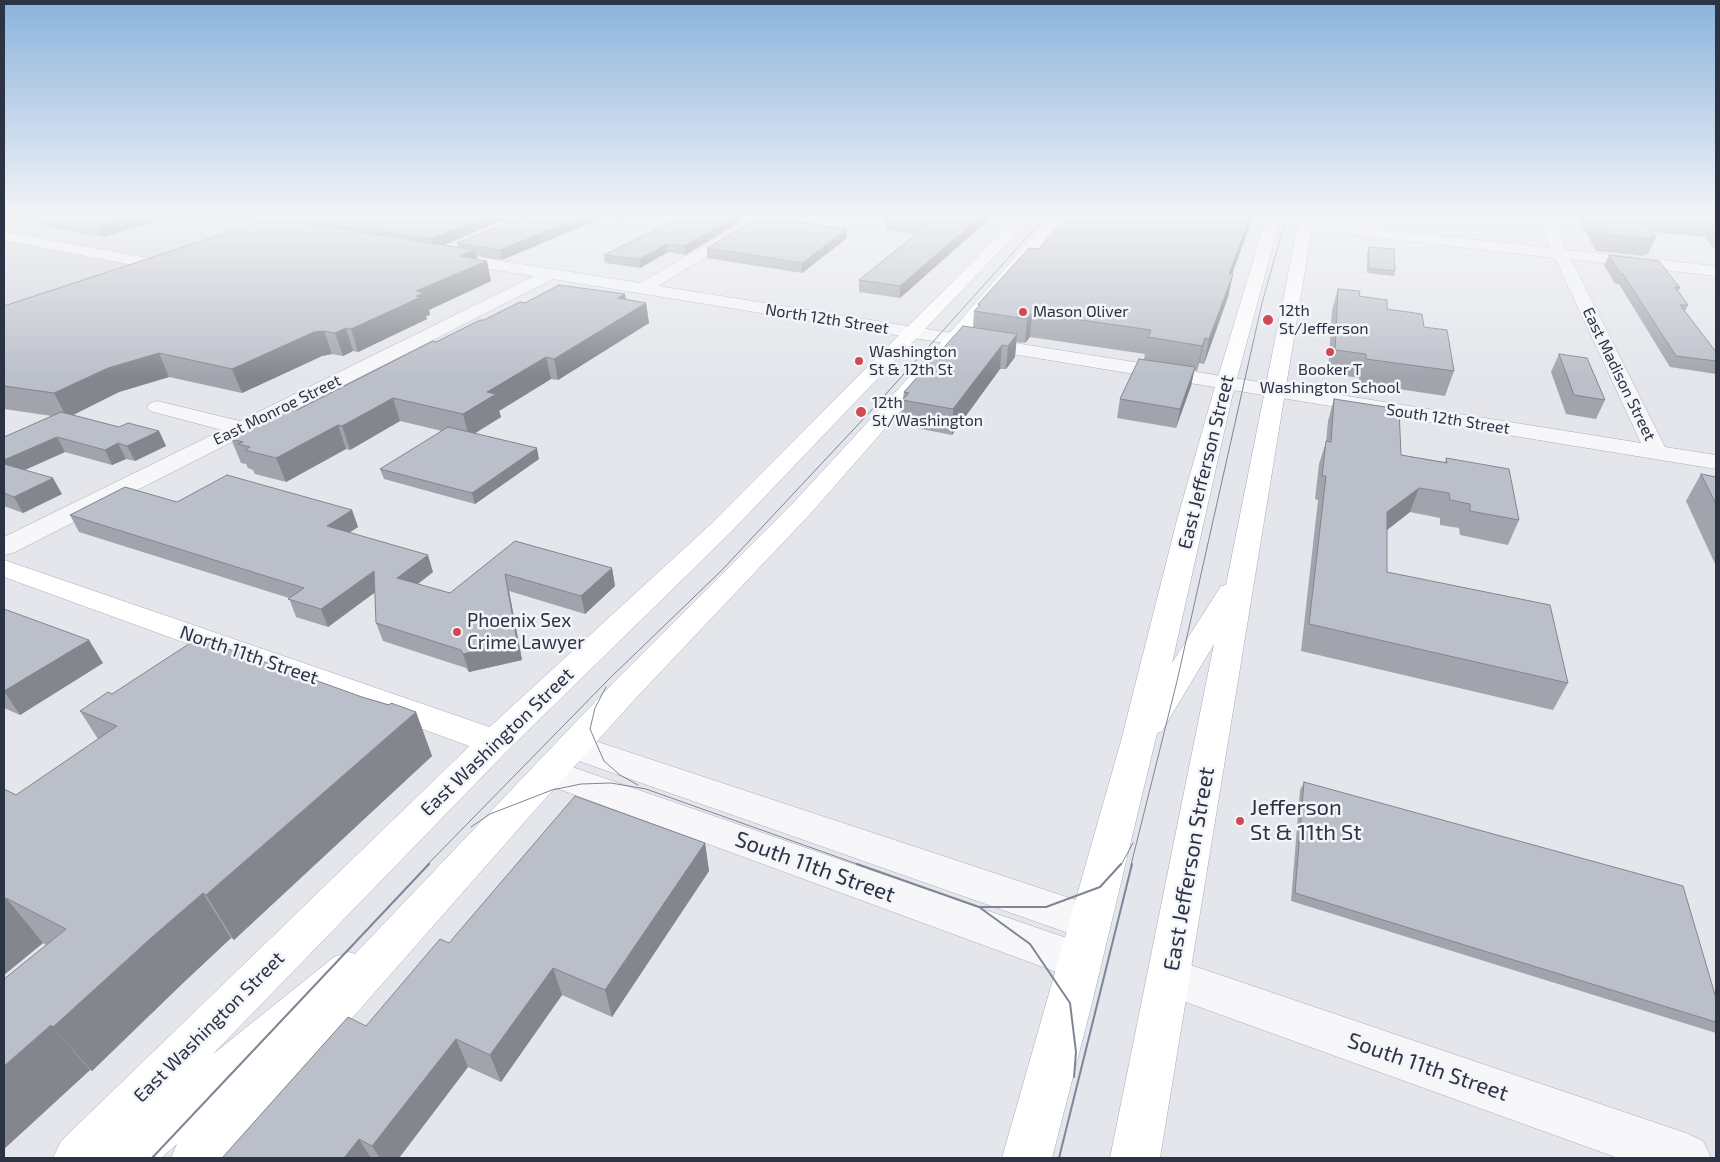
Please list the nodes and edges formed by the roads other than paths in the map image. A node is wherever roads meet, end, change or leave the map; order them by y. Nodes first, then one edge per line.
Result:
1 (146, 269) edge
2 (521, 269) edge
3 (675, 269) edge
4 (972, 269) edge
5 (1012, 269) edge
6 (1258, 269) edge
7 (1296, 269) edge
8 (1568, 269) edge
9 (1700, 269) edge
10 (1716, 271) edge
11 (131, 274) edge
12 (551, 274) junction
13 (642, 289) junction
14 (913, 332) junction
15 (954, 339) junction
16 (1225, 384) junction
17 (1275, 392) junction
18 (157, 407) dead end
19 (242, 428) junction
20 (1657, 453) junction
21 (1716, 462) edge
22 (4, 547) edge
23 (4, 568) edge
24 (1240, 579) junction
25 (1138, 741) junction
26 (495, 742) junction
27 (574, 746) junction
28 (549, 772) junction
29 (418, 915) junction
30 (1091, 923) junction
31 (1081, 962) junction
32 (1170, 976) junction
33 (78, 1158) edge
34 (123, 1158) edge
35 (196, 1158) edge
36 (1027, 1158) edge
37 (1135, 1158) edge
38 (1686, 1158) edge

1 - 11 main road
2 - 12 street, North 12th Street
3 - 13 street
4 - 14 main road, East Washington Street
5 - 15 main road, East Washington Street
6 - 16 main road, East Jefferson Street
7 - 17 main road, East Jefferson Street
8 - 20 street, East Madison Street
9 - 10 street
12 - 13 street, North 12th Street
12 - 19 street, East Monroe Street
13 - 14 street, North 12th Street
14 - 15 street, South 12th Street
14 - 26 main road, East Washington Street
15 - 16 street, South 12th Street
15 - 27 main road, East Washington Street
16 - 17 street, South 12th Street
16 - 25 main road, East Jefferson Street
17 - 20 street, South 12th Street
17 - 24 main road, East Jefferson Street
18 - 19 street
19 - 22 street, East Monroe Street
20 - 21 street, South 12th Street
23 - 26 main road, North 11th Street
24 - 25 main road, East Jefferson Street
24 - 32 main road, East Jefferson Street
25 - 30 main road, East Jefferson Street
26 - 33 main road, East Washington Street
27 - 28 main road, East Washington Street
27 - 30 street, South 11th Street
28 - 29 main road, East Washington Street
28 - 31 street, South 11th Street
29 - 34 main road, East Washington Street
29 - 35 main road, East Washington Street
30 - 31 main road, East Jefferson Street
31 - 36 main road, East Jefferson Street
32 - 37 main road, East Jefferson Street
32 - 38 street, South 11th Street

